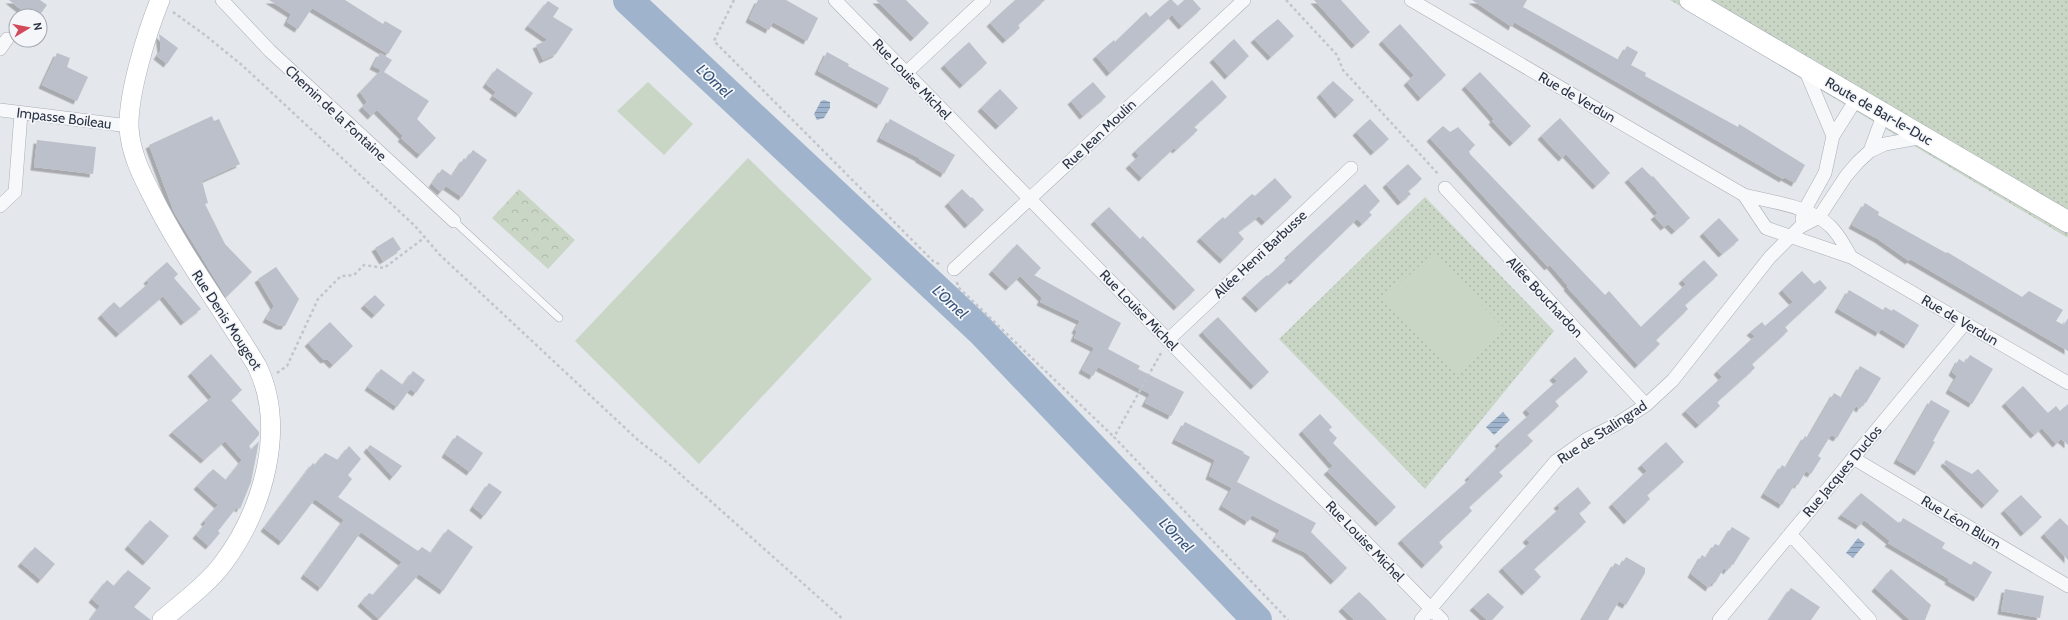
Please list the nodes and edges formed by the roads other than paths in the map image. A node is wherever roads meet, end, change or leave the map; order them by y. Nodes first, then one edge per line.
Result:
1 (222, 0) edge
2 (835, 0) edge
3 (984, 0) edge
4 (1244, 0) edge
5 (1411, 0) edge
6 (1690, 0) edge
7 (159, 2) edge
8 (1804, 67) junction
9 (906, 73) junction
10 (1857, 98) junction
11 (0, 110) edge
12 (21, 113) junction
13 (1884, 113) junction
14 (129, 126) junction
15 (1833, 136) junction
16 (1924, 137) junction
17 (1870, 151) junction
18 (1351, 168) dead end
19 (1445, 188) road end
20 (1744, 195) junction
21 (1030, 199) junction
22 (0, 206) edge
23 (1804, 211) junction
24 (1819, 217) junction
25 (454, 221) joint
26 (2068, 222) edge
27 (1800, 227) junction
28 (1790, 237) junction
29 (1851, 257) junction
30 (954, 269) road end
31 (559, 318) dead end
32 (1965, 323) junction
33 (1168, 340) junction
34 (2068, 383) edge
35 (1646, 405) junction
36 (1853, 458) junction
37 (1790, 534) junction
38 (2068, 586) edge
39 (1431, 608) junction
40 (162, 620) edge
41 (1421, 620) edge
42 (1442, 620) edge
43 (1719, 620) edge
44 (1870, 620) edge

1 - 25 street, Chemin de la Fontaine
2 - 9 street, Rue Louise Michel
3 - 9 street
4 - 21 street, Rue Jean Moulin
5 - 20 street, Rue de Verdun
6 - 8 main road, Route de Bar-le-Duc
7 - 14 street, Rue Denis Mougeot
8 - 10 main road, Route de Bar-le-Duc
8 - 15 street
9 - 21 street, Rue Louise Michel
10 - 13 main road, Route de Bar-le-Duc
10 - 15 street
11 - 12 street, Impasse Boileau
12 - 14 street, Impasse Boileau
12 - 22 street
13 - 16 main road, Route de Bar-le-Duc
13 - 17 street, Rue de Stalingrad
14 - 40 street, Rue Denis Mougeot
15 - 23 street
16 - 17 street, Rue de Stalingrad
16 - 26 main road, Route de Bar-le-Duc
17 - 24 street, Rue de Stalingrad
18 - 33 street, Allée Henri Barbusse
19 - 35 street, Allée Bouchardon
20 - 23 street, Rue de Verdun
20 - 28 street, Rue de Verdun
21 - 30 street, Rue Jean Moulin
21 - 33 street, Rue Louise Michel
23 - 24 street, Rue de Verdun
23 - 27 street
24 - 27 street, Rue de Stalingrad
24 - 29 street, Rue de Verdun
25 - 31 lane
27 - 28 street, Rue de Stalingrad
28 - 29 street, Rue de Verdun
28 - 35 street, Rue de Stalingrad
29 - 32 street, Rue de Verdun
32 - 34 street, Rue de Verdun
32 - 36 street, Rue Jacques Duclos
33 - 39 street, Rue Louise Michel
35 - 39 street, Rue de Stalingrad
36 - 37 street, Rue Jacques Duclos
36 - 38 street, Rue Léon Blum
37 - 43 street, Rue Jacques Duclos
37 - 44 street
39 - 41 street, Rue de Stalingrad
39 - 42 street, Rue Louise Michel

